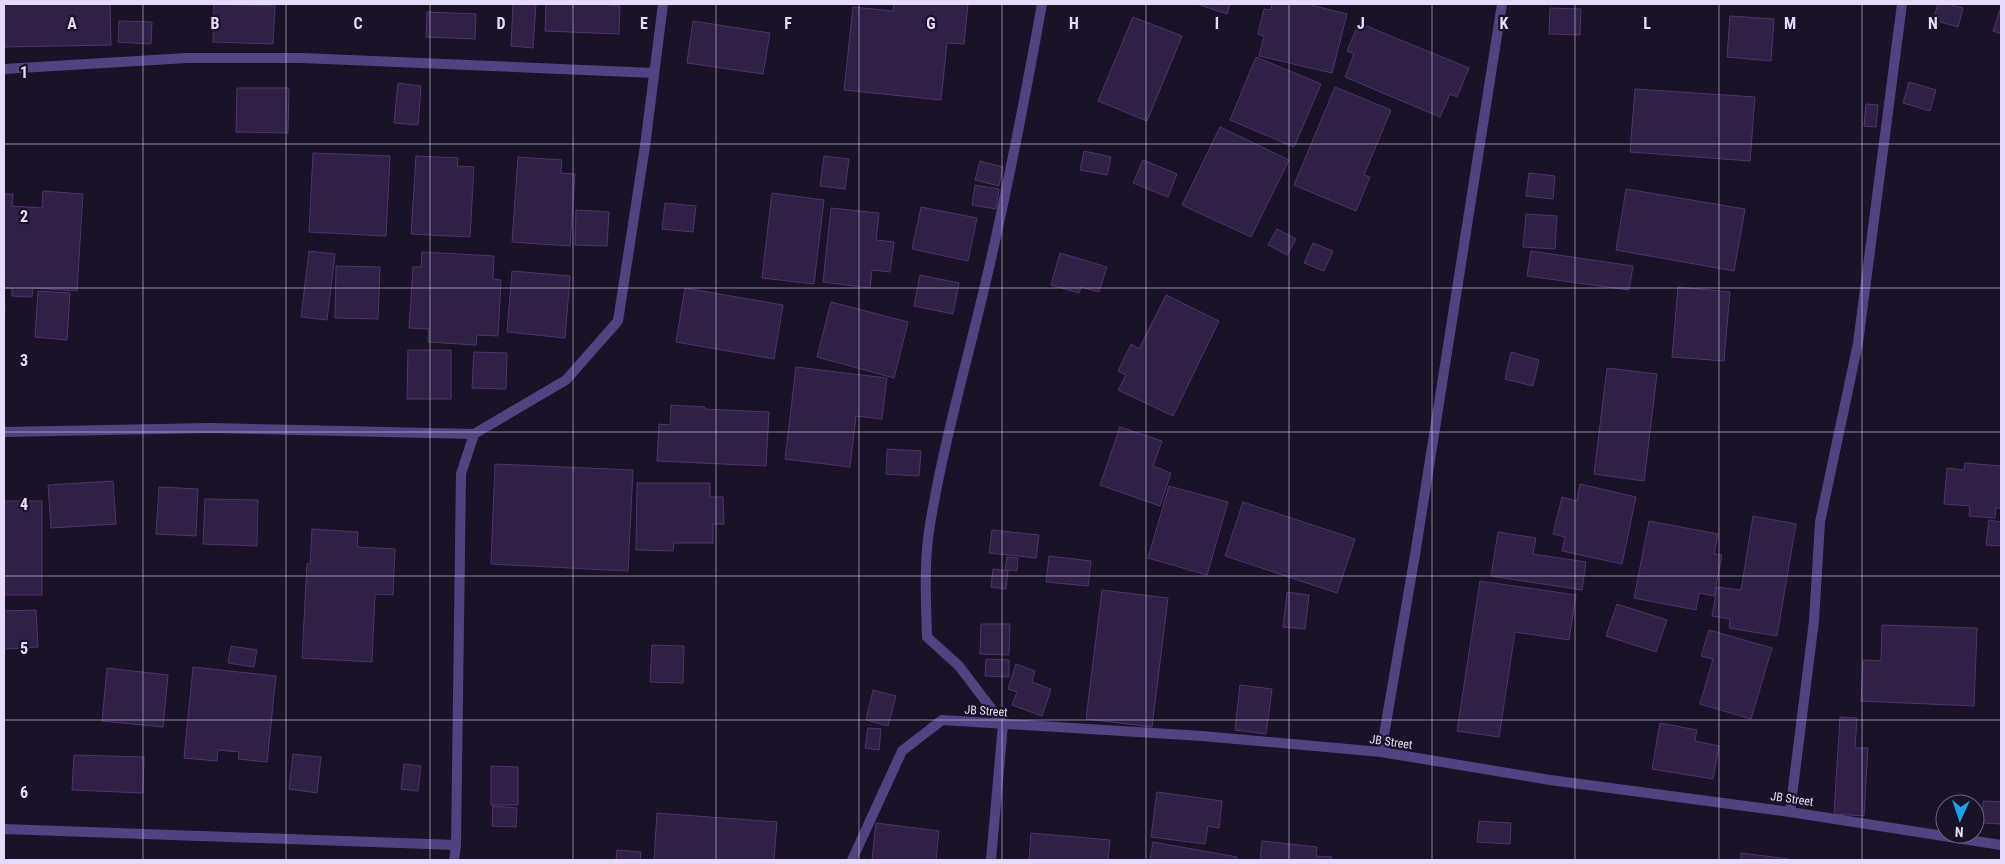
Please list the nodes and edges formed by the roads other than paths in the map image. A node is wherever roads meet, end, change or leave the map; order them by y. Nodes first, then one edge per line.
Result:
1 (663, 4) edge
2 (1042, 4) edge
3 (1502, 4) edge
4 (1902, 4) edge
5 (4, 69) edge
6 (654, 73) junction
7 (4, 432) edge
8 (474, 434) junction
9 (1003, 724) junction
10 (1381, 752) junction
11 (1790, 812) junction
12 (4, 829) edge
13 (456, 845) junction
14 (2001, 845) edge
15 (454, 860) edge
16 (852, 860) edge
17 (992, 860) edge

1 - 6 street
2 - 9 street
3 - 10 street
4 - 11 street
5 - 6 street
6 - 8 street
7 - 8 street
8 - 13 street
9 - 10 street, JB Street
9 - 16 street, JB Street
9 - 17 street
10 - 11 street, JB Street
11 - 14 street, JB Street
12 - 13 street
13 - 15 street

